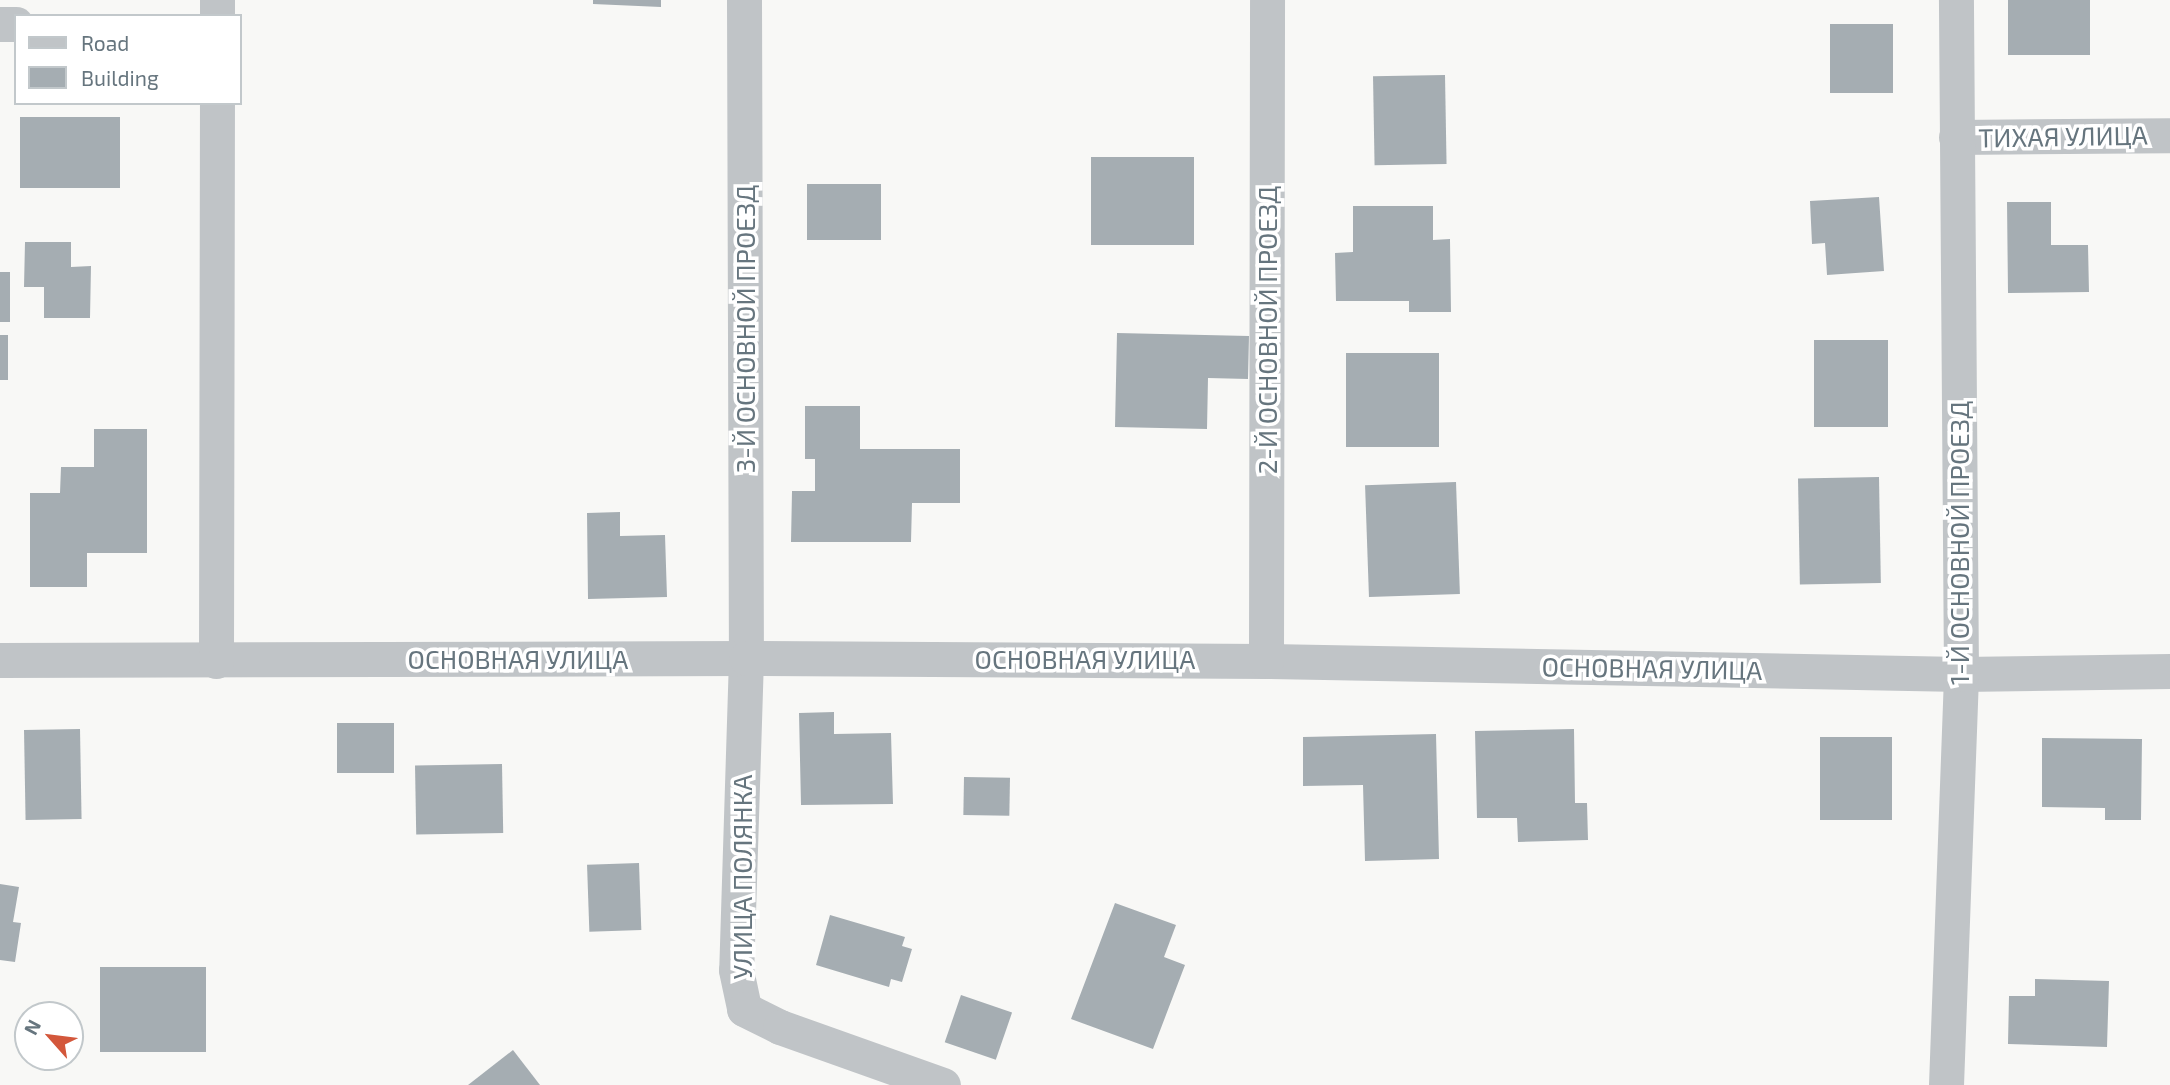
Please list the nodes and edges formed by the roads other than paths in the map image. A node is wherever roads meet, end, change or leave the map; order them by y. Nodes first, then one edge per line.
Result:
1 (744, 0) edge
2 (1267, 0) edge
3 (1956, 0) edge
4 (216, 105) edge
5 (2170, 135) edge
6 (1956, 136) junction
7 (746, 658) junction
8 (0, 660) edge
9 (1266, 660) junction
10 (216, 661) junction
11 (2170, 671) edge
12 (1961, 674) junction
13 (943, 1085) edge
14 (1946, 1085) edge

1 - 7 street, 3-Й ОСНОВНОЙ ПРОЕЗД
2 - 9 street, 2-Й ОСНОВНОЙ ПРОЕЗД
3 - 6 street, 1-Й ОСНОВНОЙ ПРОЕЗД
4 - 10 street
5 - 6 street, ТИХАЯ УЛИЦА
6 - 12 street, 1-Й ОСНОВНОЙ ПРОЕЗД
7 - 9 street, ОСНОВНАЯ УЛИЦА
7 - 10 street, ОСНОВНАЯ УЛИЦА
7 - 13 street, УЛИЦА ПОЛЯНКА
8 - 10 street, ОСНОВНАЯ УЛИЦА
9 - 12 street, ОСНОВНАЯ УЛИЦА
11 - 12 street, ОСНОВНАЯ УЛИЦА
12 - 14 street, 1-Й ОСНОВНОЙ ПРОЕЗД

